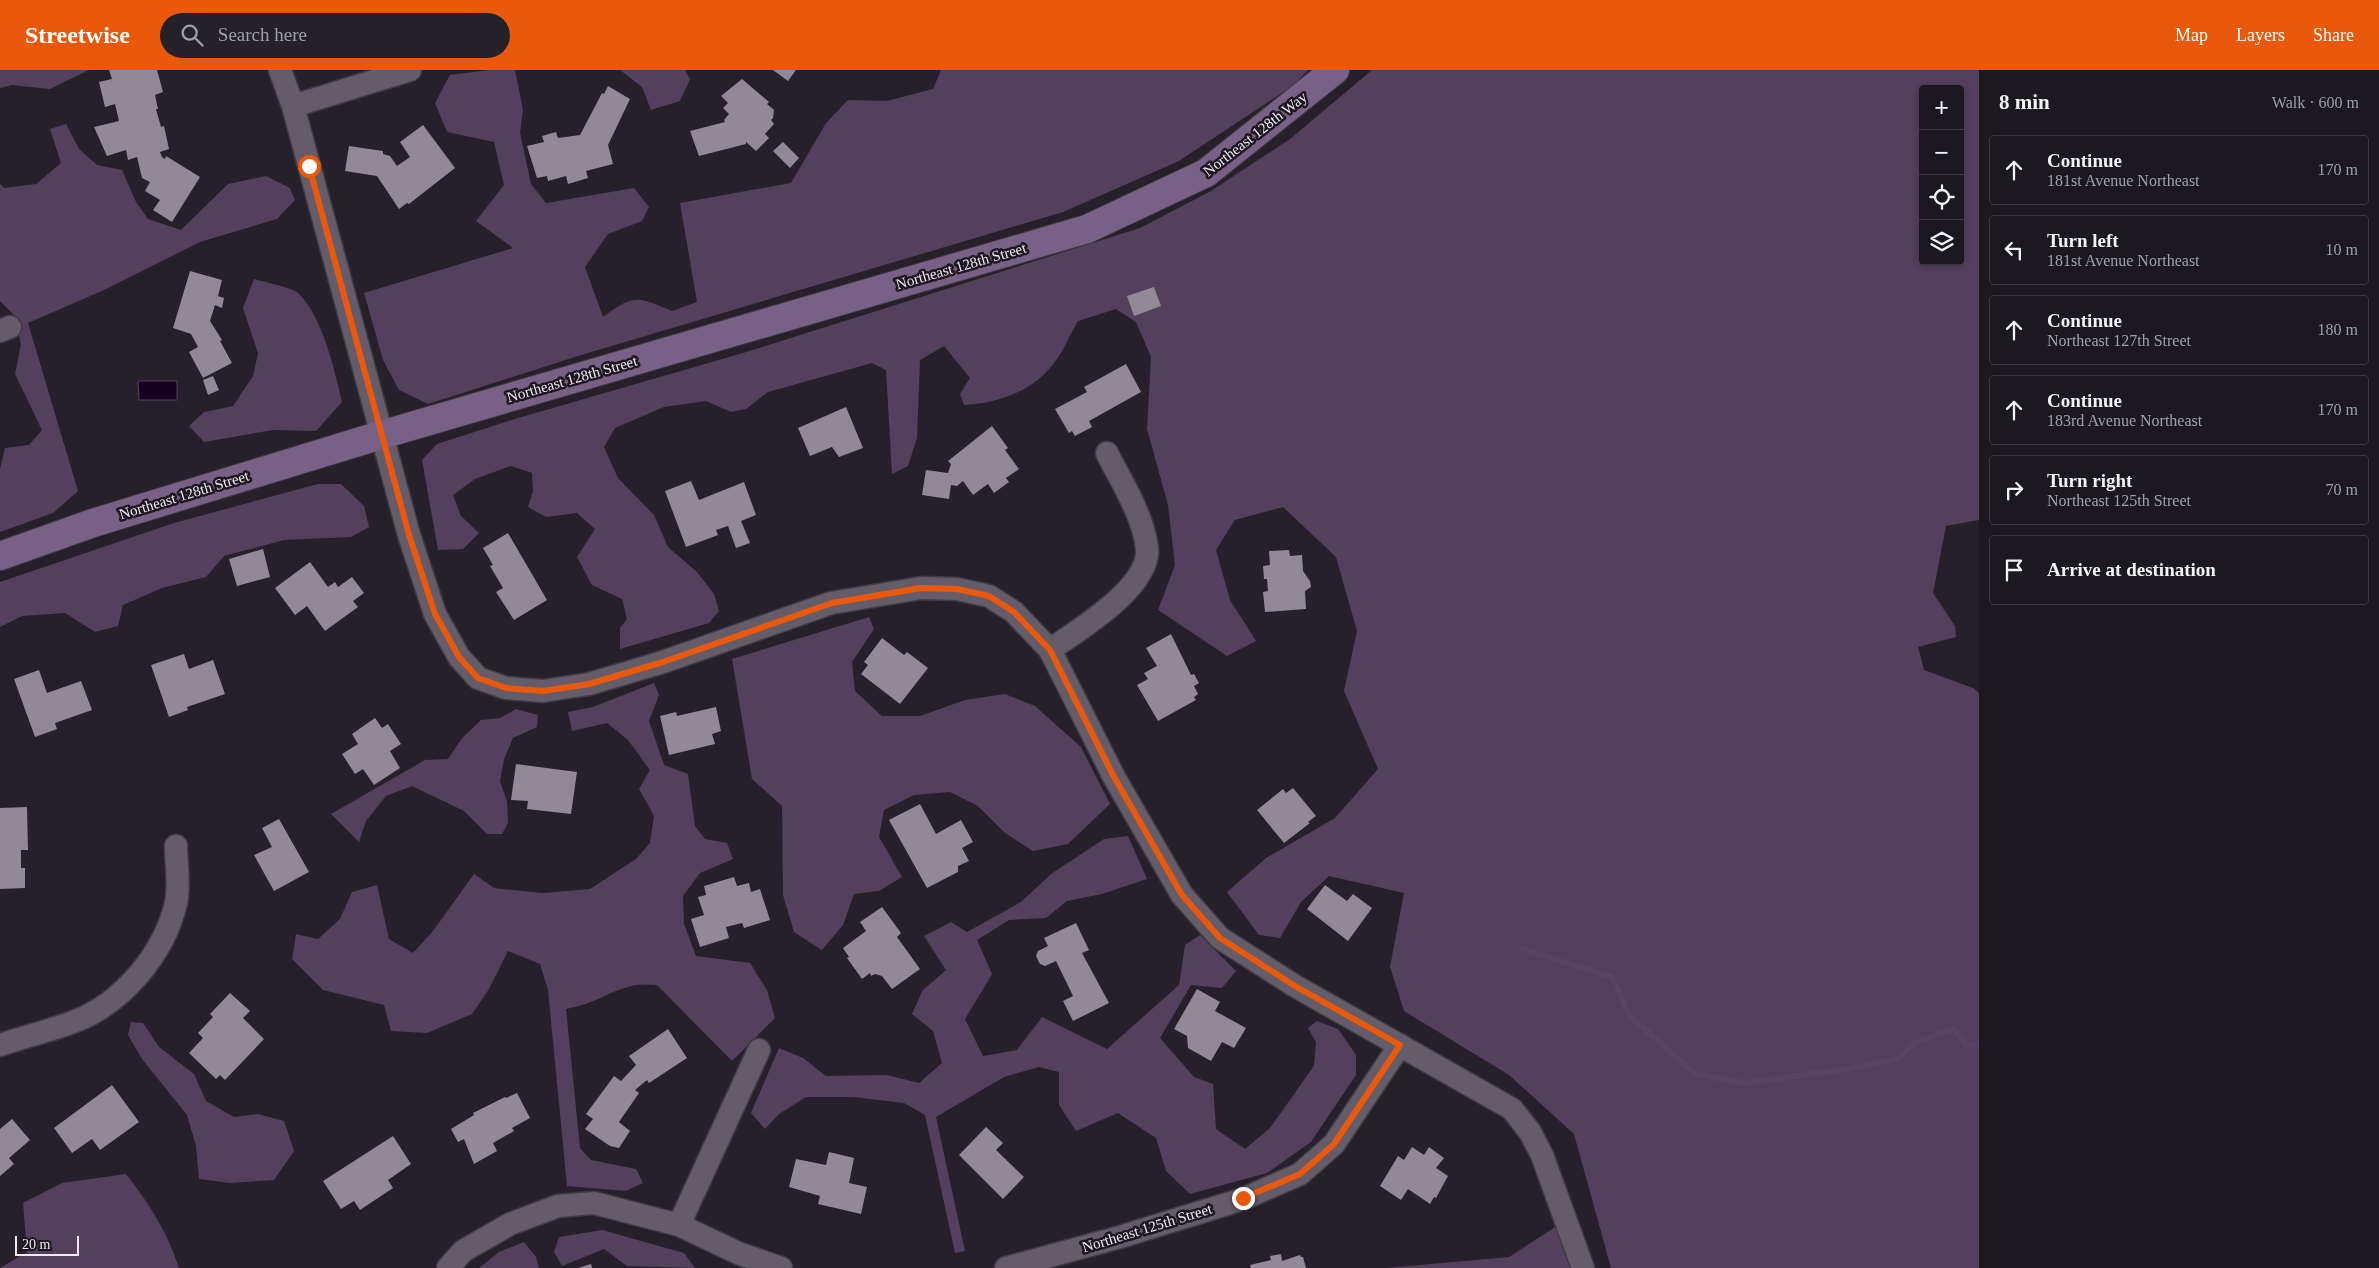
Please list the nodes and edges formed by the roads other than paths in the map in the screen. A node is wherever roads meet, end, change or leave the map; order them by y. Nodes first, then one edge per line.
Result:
1 (280, 70) edge
2 (410, 70) edge
3 (1335, 70) edge
4 (293, 106) junction
5 (1145, 204) joint
6 (381, 435) junction
7 (1107, 453) dead end
8 (0, 556) edge
9 (1050, 650) junction
10 (176, 846) dead end
11 (0, 1044) edge
12 (1400, 1045) junction
13 (759, 1050) dead end
14 (679, 1226) junction
15 (448, 1268) edge
16 (781, 1268) edge
17 (1006, 1268) edge
18 (1583, 1268) edge

1 - 4 street
2 - 4 street
3 - 5 street, Northeast 128th Way
4 - 6 street
5 - 6 street, Northeast 128th Street
6 - 8 street, Northeast 128th Street
6 - 9 street
7 - 9 street
9 - 12 street
10 - 11 street
12 - 17 street, Northeast 125th Street
12 - 18 street
13 - 14 street
14 - 15 street
14 - 16 street

